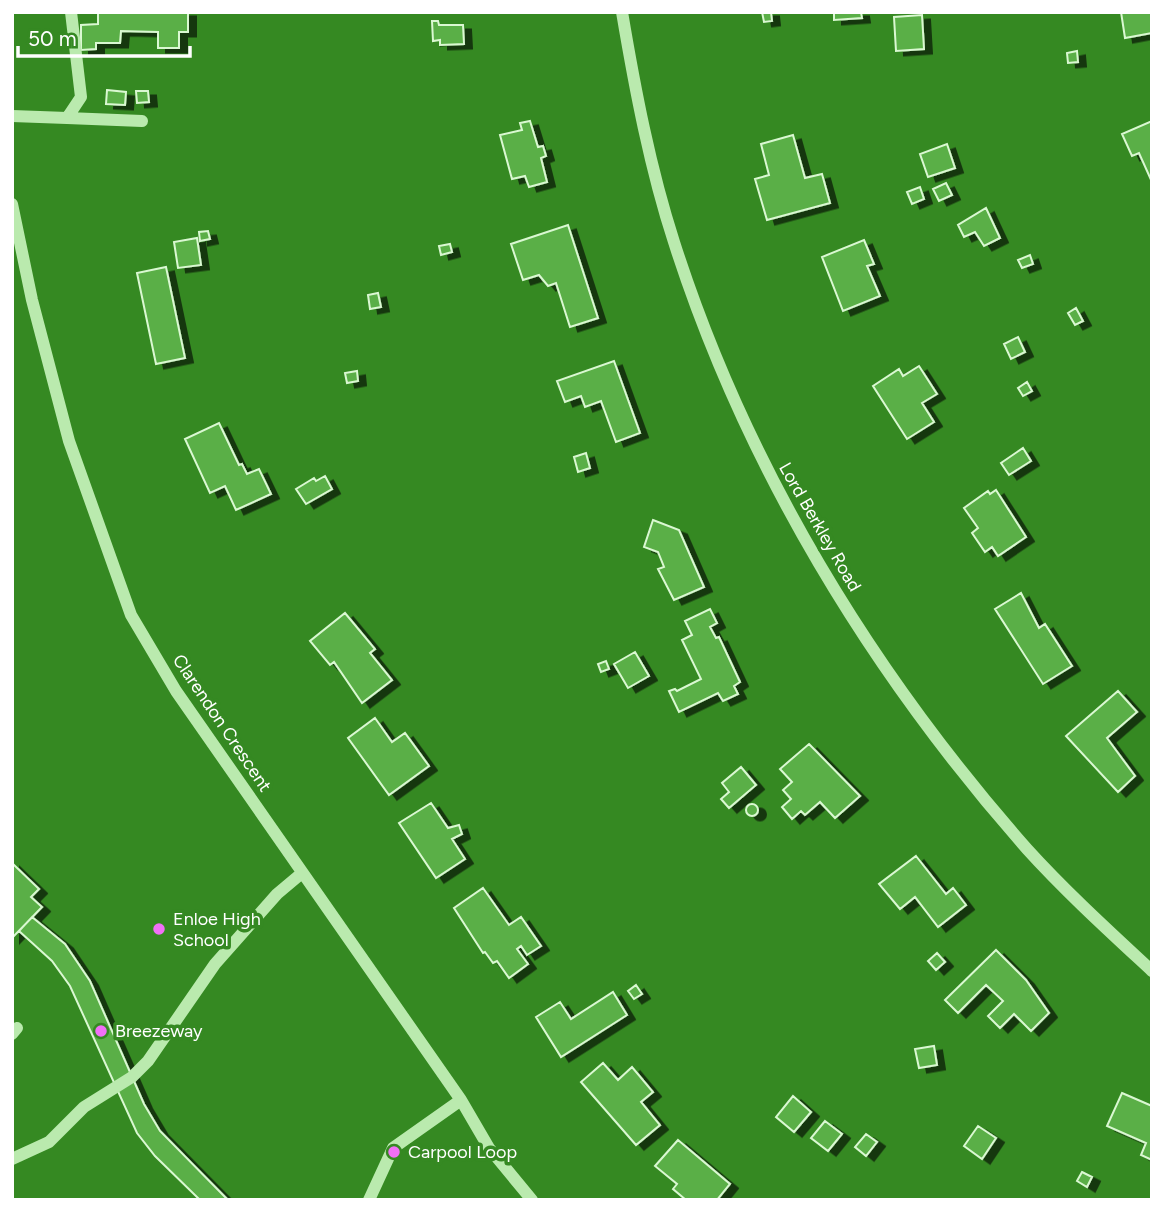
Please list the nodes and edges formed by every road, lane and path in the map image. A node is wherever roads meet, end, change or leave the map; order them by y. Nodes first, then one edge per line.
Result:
1 (71, 12) edge
2 (622, 12) edge
3 (12, 116) edge
4 (67, 118) junction
5 (142, 121) dead end
6 (12, 204) edge
7 (302, 873) junction
8 (1152, 971) edge
9 (461, 1100) junction
10 (12, 1159) edge
11 (369, 1200) edge
12 (533, 1200) edge

1 - 4 street
2 - 8 street, Lord Berkley Road
3 - 4 street
4 - 5 street
6 - 7 street, Clarendon Crescent
7 - 9 street, Clarendon Crescent
7 - 10 street
9 - 11 street
9 - 12 street, Clarendon Crescent

